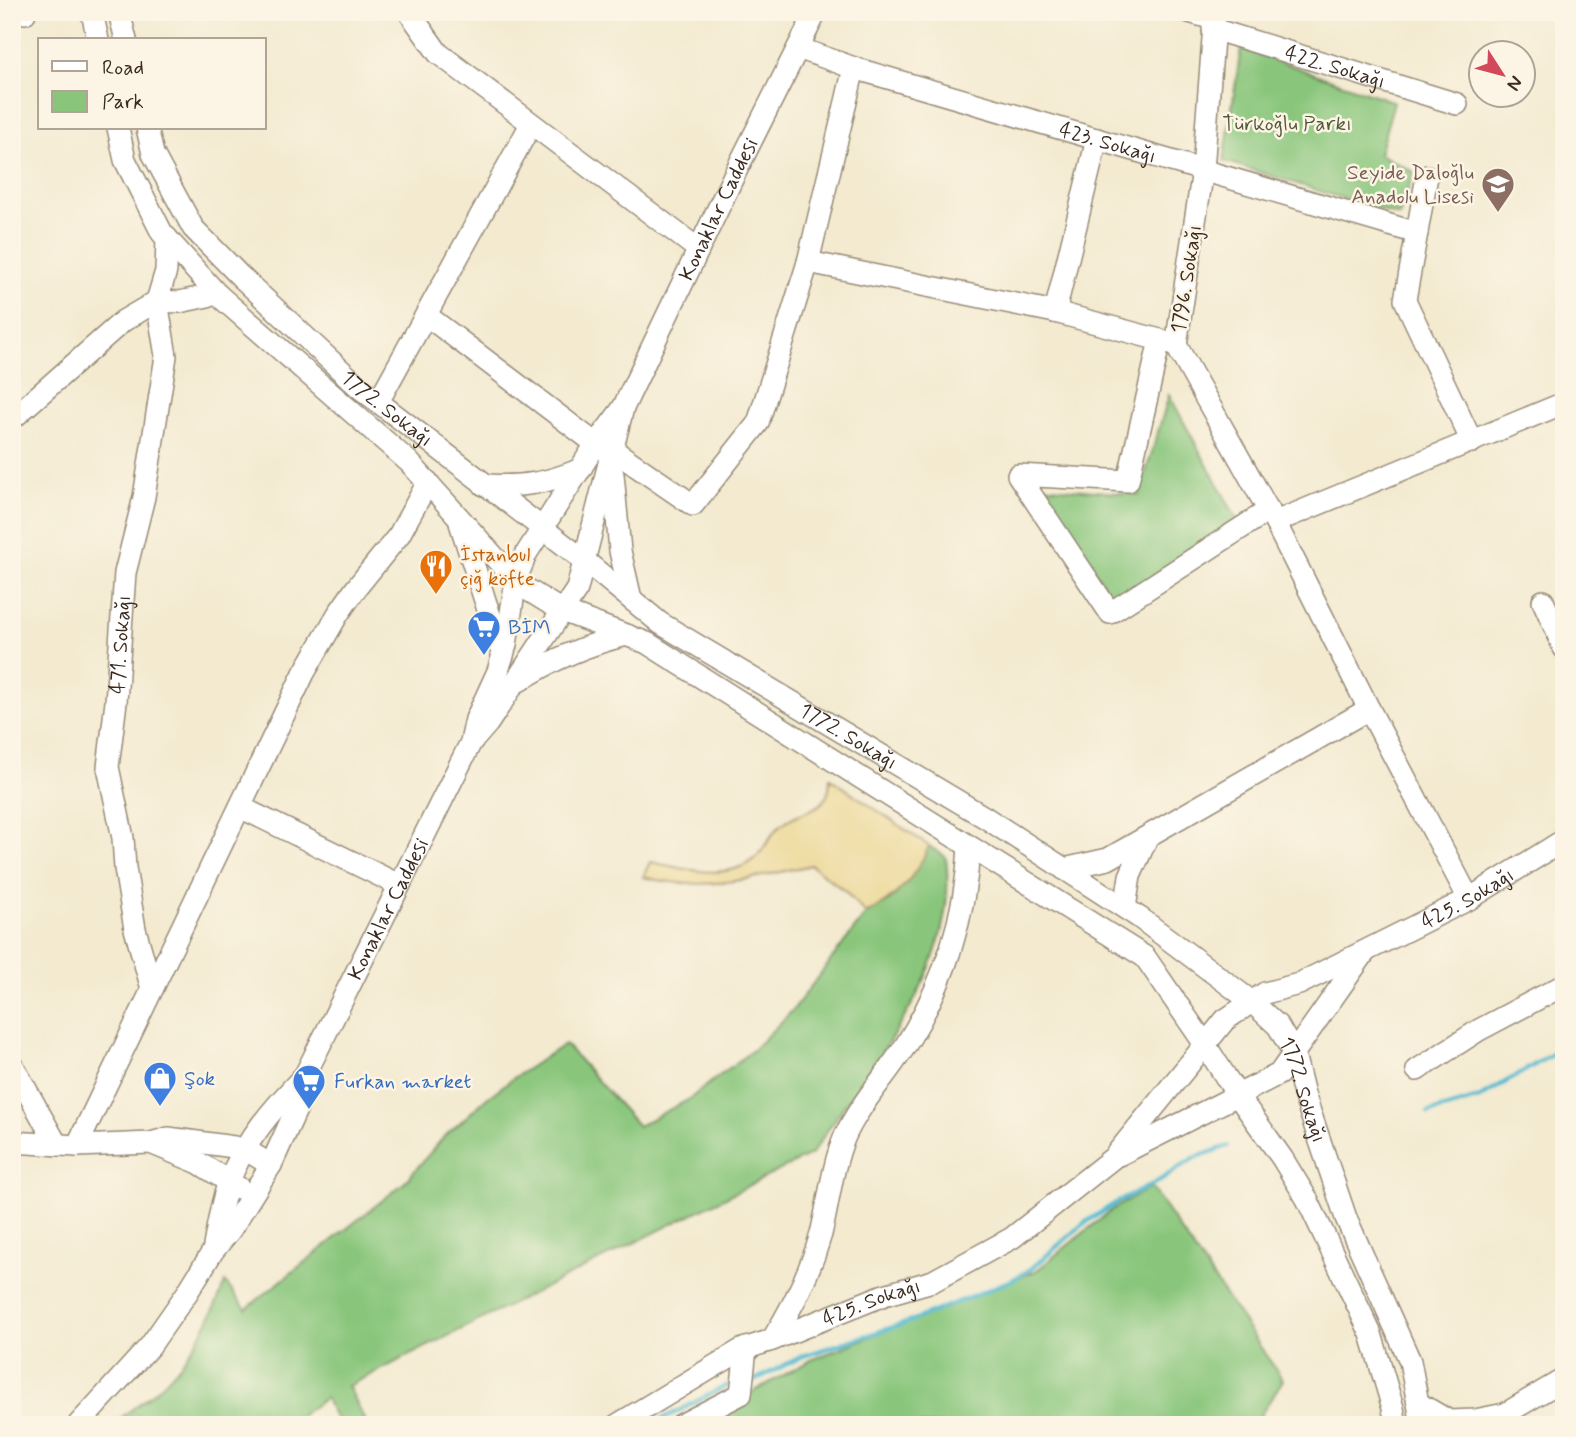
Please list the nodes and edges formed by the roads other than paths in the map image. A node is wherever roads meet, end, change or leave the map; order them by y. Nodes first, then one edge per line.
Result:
1 (92, 12) edge
2 (119, 12) edge
3 (816, 12) edge
4 (1189, 12) edge
5 (417, 17) edge
6 (1214, 20) edge
7 (98, 38) edge
8 (126, 38) edge
9 (798, 48) junction
10 (854, 68) junction
11 (1457, 104) dead end
12 (531, 124) junction
13 (118, 130) edge
14 (147, 130) edge
15 (1097, 139) junction
16 (1203, 170) junction
17 (1427, 176) dead end
18 (1417, 233) junction
19 (167, 238) junction
20 (698, 248) junction
21 (808, 262) junction
22 (217, 294) junction
23 (157, 301) junction
24 (1055, 312) junction
25 (426, 314) junction
26 (1168, 343) junction
27 (378, 402) junction
28 (1564, 403) edge
29 (12, 419) edge
30 (1472, 442) junction
31 (607, 452) junction
32 (580, 469) junction
33 (428, 482) junction
34 (484, 485) junction
35 (457, 514) junction
36 (1272, 516) junction
37 (541, 528) junction
38 (585, 561) junction
39 (516, 580) junction
40 (631, 599) junction
41 (1543, 601) dead end
42 (562, 611) junction
43 (628, 635) junction
44 (1564, 648) edge
45 (503, 657) junction
46 (515, 685) junction
47 (1369, 709) junction
48 (471, 742) junction
49 (240, 807) junction
50 (1147, 838) junction
51 (1564, 840) edge
52 (969, 847) junction
53 (1065, 869) junction
54 (400, 885) junction
55 (1469, 899) junction
56 (1125, 908) junction
57 (1368, 948) junction
58 (1564, 985) edge
59 (152, 989) junction
60 (1252, 1002) junction
61 (1204, 1043) junction
62 (1294, 1055) junction
63 (12, 1065) edge
64 (1417, 1070) dead end
65 (305, 1075) junction
66 (1238, 1096) junction
67 (12, 1142) edge
68 (151, 1143) junction
69 (67, 1145) junction
70 (246, 1150) junction
71 (1112, 1158) junction
72 (271, 1164) junction
73 (228, 1182) junction
74 (252, 1196) junction
75 (213, 1251) junction
76 (772, 1340) junction
77 (746, 1348) junction
78 (1564, 1379) edge
79 (741, 1394) junction
80 (1418, 1403) junction
81 (1499, 1419) edge
82 (78, 1425) edge
83 (617, 1425) edge
84 (681, 1425) edge
85 (700, 1425) edge
86 (1396, 1425) edge
87 (1422, 1425) edge

1 - 7 street
2 - 8 street
3 - 9 street, Konaklar Caddesi
4 - 6 street, 422. Sokağı
5 - 12 street
6 - 11 street, 422. Sokağı
6 - 16 street, 1796. Sokağı
9 - 10 street, 423. Sokağı
9 - 20 street, Konaklar Caddesi
10 - 15 street, 423. Sokağı
10 - 21 street
12 - 20 street
12 - 25 street
13 - 19 street, 1772. Sokağı
14 - 27 street, 1772. Sokağı
15 - 16 street, 423. Sokağı
15 - 24 street
16 - 18 street, 423. Sokağı
16 - 26 street, 1796. Sokağı
17 - 18 street
18 - 30 street
19 - 22 street, 1772. Sokağı
19 - 23 street
20 - 31 street, Konaklar Caddesi
21 - 24 street
21 - 31 street
22 - 23 street
22 - 33 street, 1772. Sokağı
23 - 29 street
23 - 59 street, 471. Sokağı
24 - 26 street
25 - 27 street
25 - 31 street
26 - 36 street, 1796. Sokağı
26 - 36 street
27 - 34 street, 1772. Sokağı
28 - 30 street
30 - 36 street
31 - 32 street, Konaklar Caddesi
31 - 38 street, Konaklar Caddesi
31 - 40 street
32 - 34 street
32 - 37 street, Konaklar Caddesi
33 - 35 street, 1772. Sokağı
33 - 49 street
34 - 37 street, 1772. Sokağı
35 - 39 street, 1772. Sokağı
35 - 45 street
36 - 47 street, 1796. Sokağı
37 - 38 street, 1772. Sokağı
37 - 39 street, Konaklar Caddesi
38 - 40 street, 1772. Sokağı
38 - 42 street, Konaklar Caddesi
39 - 42 street, 1772. Sokağı
39 - 45 street, Konaklar Caddesi
40 - 53 street, 1772. Sokağı
41 - 44 street
42 - 43 street, 1772. Sokağı
42 - 46 street, Konaklar Caddesi
43 - 46 street
43 - 52 street, 1772. Sokağı
45 - 48 street, Konaklar Caddesi
46 - 48 street, Konaklar Caddesi
47 - 50 street
47 - 55 street, 1796. Sokağı
48 - 54 street, Konaklar Caddesi
49 - 54 street
49 - 59 street
50 - 53 street
50 - 56 street
51 - 55 street, 425. Sokağı
52 - 61 street, 1772. Sokağı
52 - 76 street
53 - 56 street, 1772. Sokağı
54 - 65 street, Konaklar Caddesi
55 - 57 street, 425. Sokağı
56 - 60 street, 1772. Sokağı
57 - 60 street, 425. Sokağı
57 - 62 street, 425. Sokağı
58 - 64 street
59 - 69 street
60 - 61 street, 425. Sokağı
60 - 62 street, 1772. Sokağı
61 - 66 street, 1772. Sokağı
61 - 71 street, 425. Sokağı
62 - 66 street, 425. Sokağı
62 - 80 street, 1772. Sokağı
63 - 69 street
65 - 70 street, Konaklar Caddesi
65 - 72 street, Konaklar Caddesi
66 - 71 street, 425. Sokağı
66 - 86 street, 1772. Sokağı
67 - 69 street
68 - 69 street
68 - 70 street
68 - 73 street
70 - 72 street
70 - 73 street, Konaklar Caddesi
71 - 76 street, 425. Sokağı
72 - 74 street, Konaklar Caddesi
73 - 74 street
73 - 75 street, Konaklar Caddesi
74 - 75 street, Konaklar Caddesi
75 - 82 street, Konaklar Caddesi
76 - 77 street, 425. Sokağı
77 - 79 street
77 - 83 street, 425. Sokağı
78 - 81 street
79 - 84 street
79 - 85 street
80 - 81 street
80 - 87 street, 1772. Sokağı

